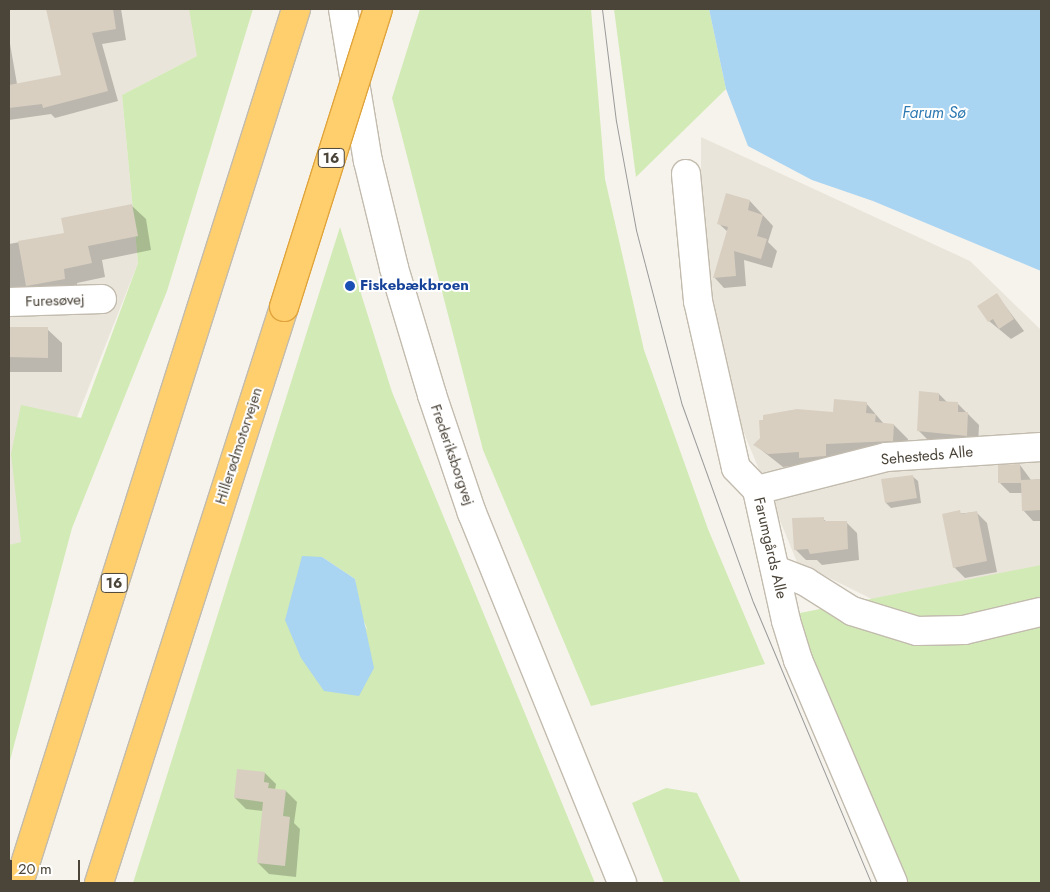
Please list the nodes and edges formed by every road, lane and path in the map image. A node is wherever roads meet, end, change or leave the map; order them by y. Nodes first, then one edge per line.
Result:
1 (296, 9) edge
2 (343, 9) edge
3 (378, 9) edge
4 (686, 174) dead end
5 (102, 299) dead end
6 (9, 302) edge
7 (1041, 447) edge
8 (757, 490) junction
9 (778, 571) junction
10 (1041, 612) edge
11 (19, 883) edge
12 (99, 883) edge
13 (622, 883) edge
14 (893, 883) edge

1 - 11 highway, 16
2 - 13 street, Frederiksborgvej
3 - 12 highway, Hillerødmotorvejen / 16, bridge
4 - 8 street, Farumgårds Alle
5 - 6 street, Furesøvej
7 - 8 street, Sehesteds Alle
8 - 9 street, Farumgårds Alle
9 - 10 street
9 - 14 street, Farumgårds Alle

